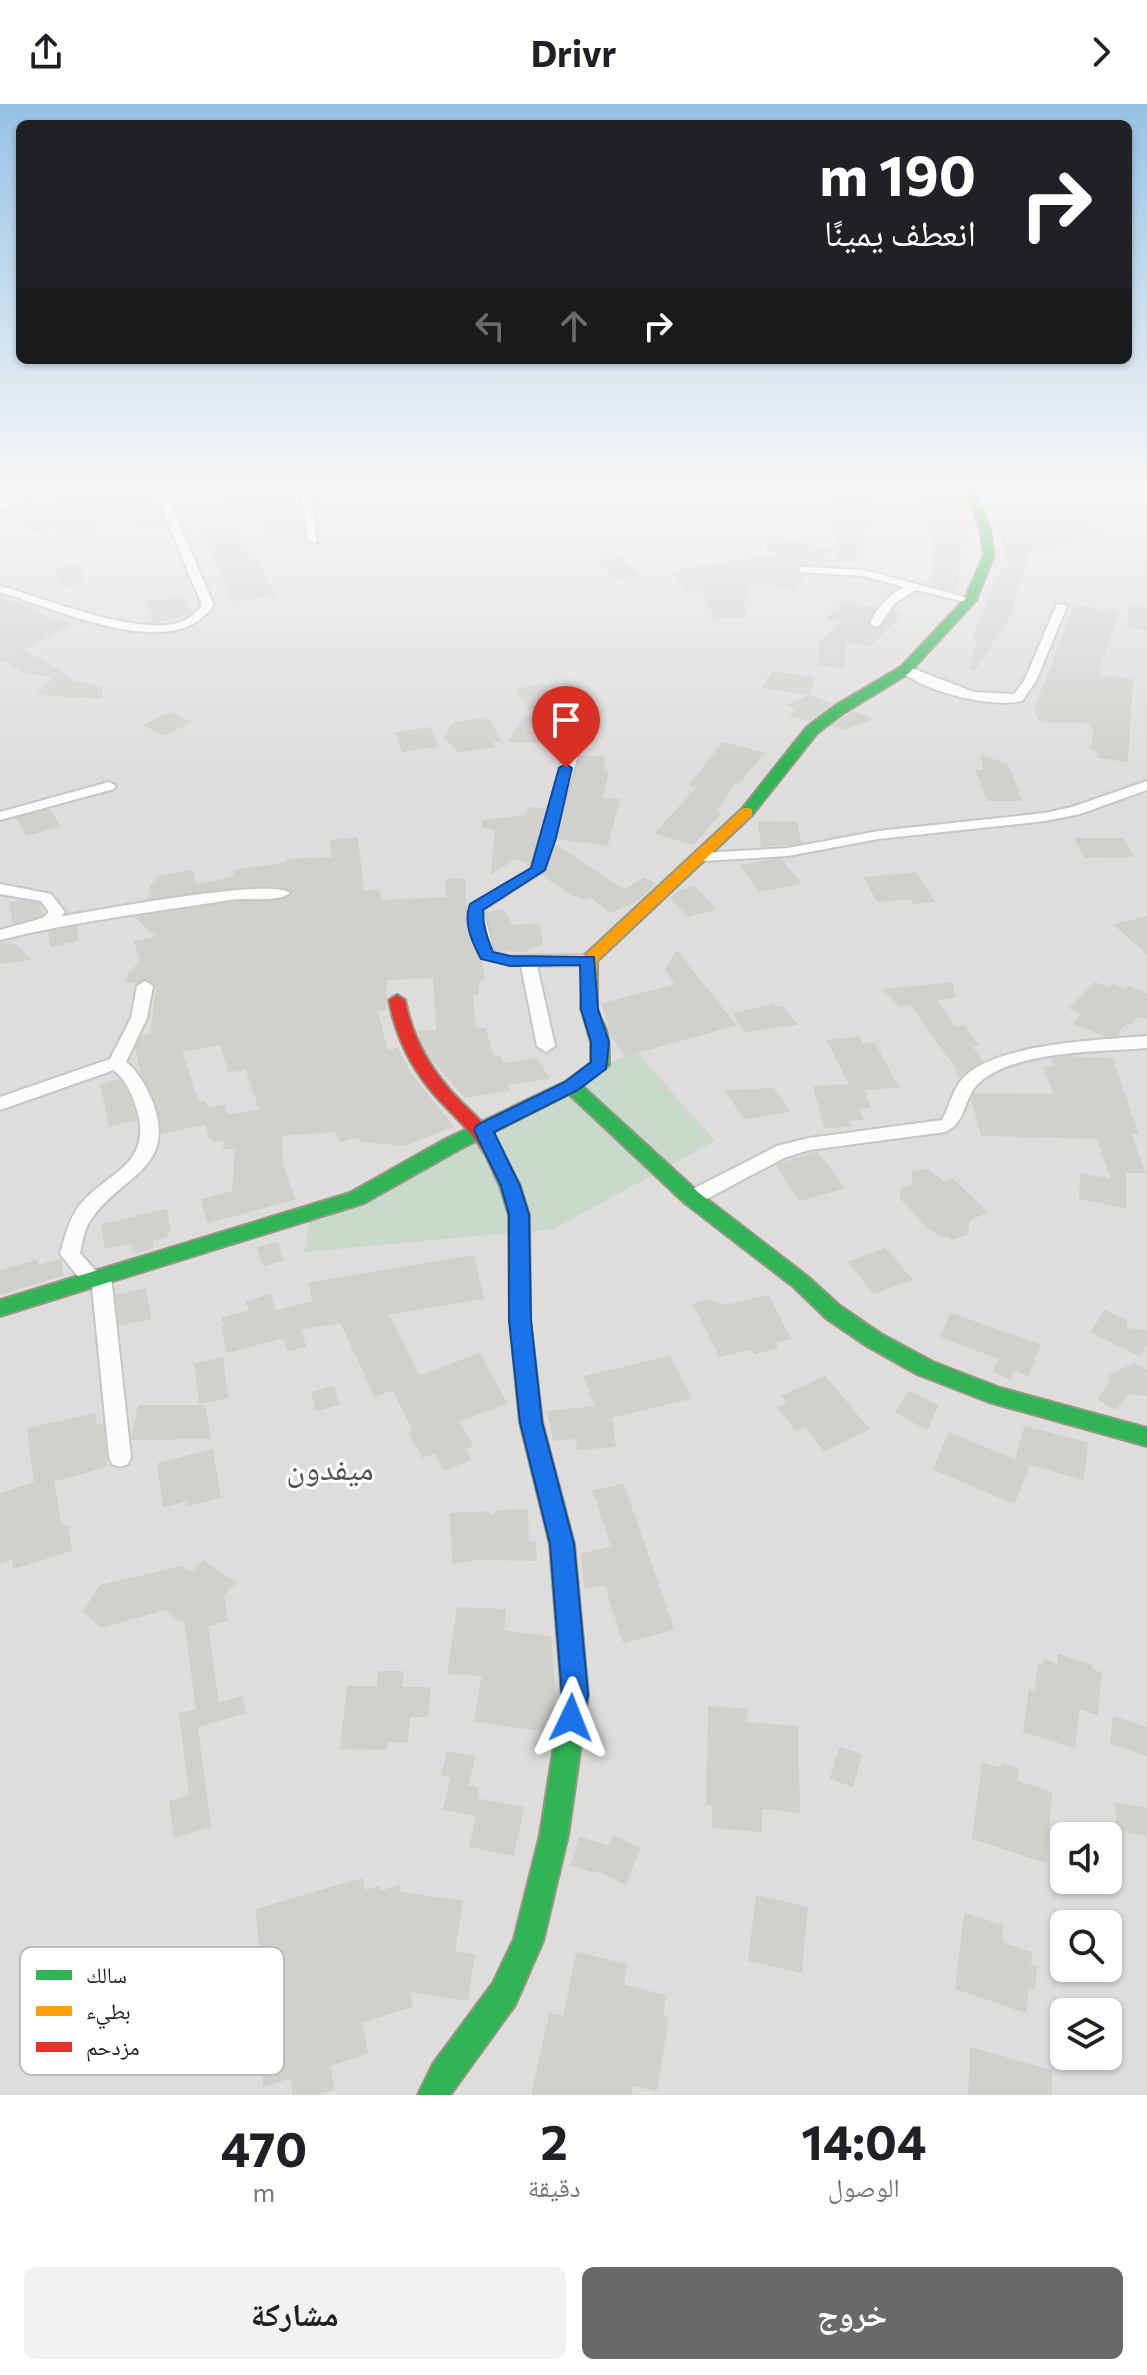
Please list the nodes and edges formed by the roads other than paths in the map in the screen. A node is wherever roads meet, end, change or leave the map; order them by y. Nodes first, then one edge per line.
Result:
1 (197, 579) edge
2 (882, 579) edge
3 (979, 579) edge
4 (912, 587) junction
5 (0, 589) edge
6 (970, 600) junction
7 (1061, 606) dead end
8 (876, 623) dead end
9 (905, 670) junction
10 (578, 731) dead end
11 (1147, 785) edge
12 (109, 786) dead end
13 (0, 816) edge
14 (702, 857) junction
15 (0, 889) edge
16 (282, 893) dead end
17 (42, 924) junction
18 (0, 935) edge
19 (589, 960) junction
20 (528, 961) junction
21 (145, 986) dead end
22 (397, 1000) dead end
23 (1147, 1042) edge
24 (546, 1046) dead end
25 (117, 1063) junction
26 (571, 1086) junction
27 (0, 1104) edge
28 (483, 1130) junction
29 (692, 1198) junction
30 (96, 1277) junction
31 (0, 1308) edge
32 (1147, 1437) edge
33 (120, 1457) dead end
34 (434, 2095) edge

1 - 5 street
2 - 4 street
3 - 6 street
4 - 6 street
4 - 8 street
6 - 9 street
7 - 9 street
9 - 14 street
10 - 20 street
11 - 14 street
12 - 13 street
14 - 19 street
15 - 17 street
16 - 17 street
17 - 18 street
19 - 20 street
19 - 26 street
20 - 24 street
21 - 25 street
22 - 28 street
23 - 29 street
25 - 27 street
25 - 30 street
26 - 28 street
26 - 29 street
28 - 30 street
28 - 34 street
29 - 32 street
30 - 31 street
30 - 33 street

